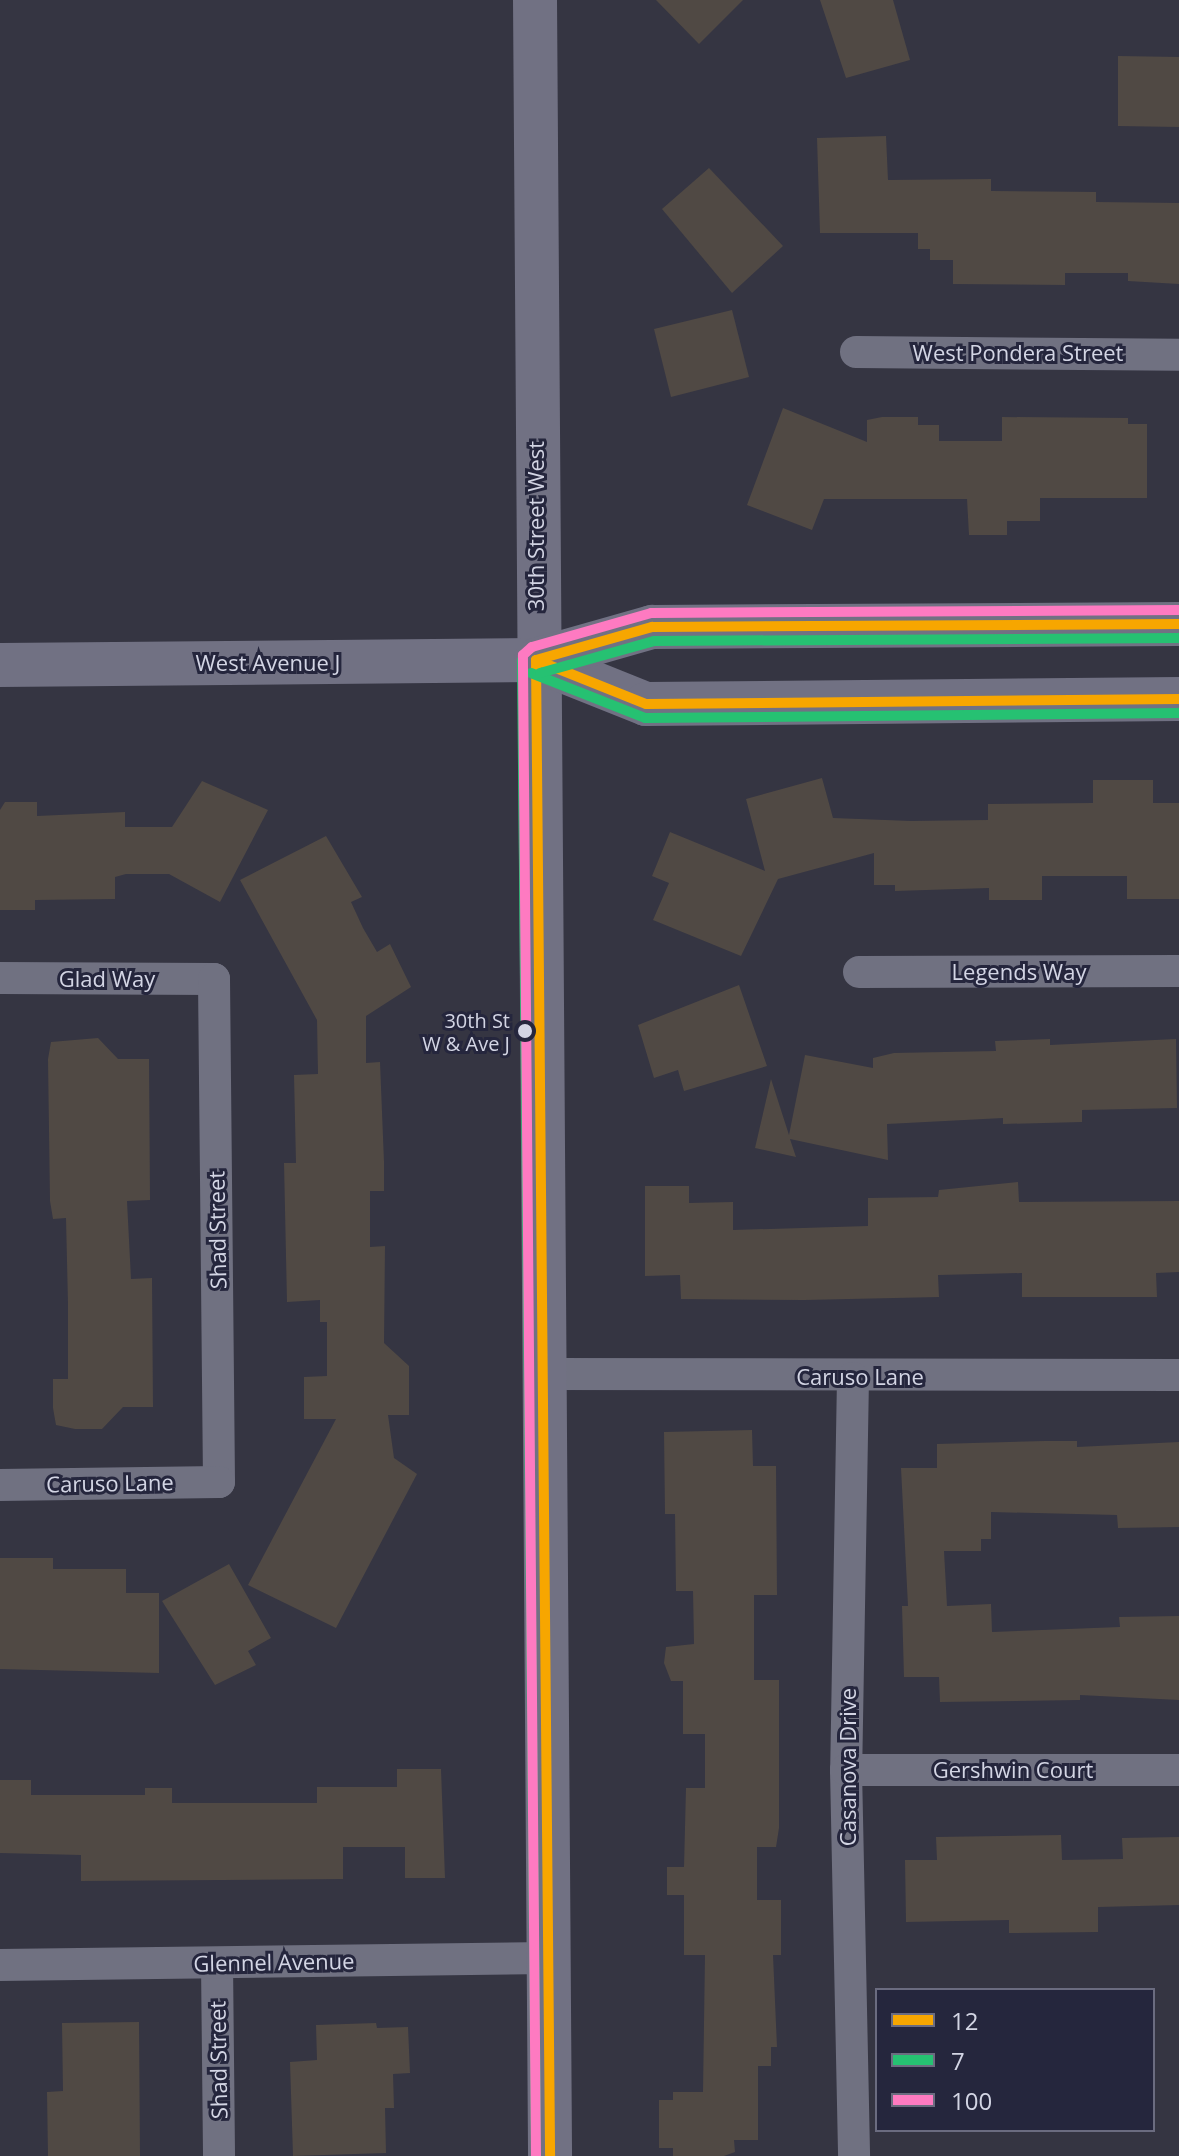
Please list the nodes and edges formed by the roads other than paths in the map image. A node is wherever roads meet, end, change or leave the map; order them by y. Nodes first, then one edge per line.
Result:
1 (535, 0) edge
2 (856, 352) dead end
3 (1179, 355) edge
4 (1179, 624) edge
5 (536, 660) junction
6 (0, 665) edge
7 (1179, 699) edge
8 (1179, 971) edge
9 (859, 972) dead end
10 (0, 978) edge
11 (214, 979) joint
12 (542, 1374) junction
13 (1179, 1375) edge
14 (853, 1378) junction
15 (219, 1482) joint
16 (0, 1485) edge
17 (846, 1770) junction
18 (1179, 1770) edge
19 (548, 1958) junction
20 (217, 1963) junction
21 (0, 1965) edge
22 (219, 2156) edge
23 (550, 2156) edge
24 (854, 2156) edge

1 - 5 main road, 30th Street West
2 - 3 street, West Pondera Street
4 - 5 main road, West Avenue J
5 - 6 main road, West Avenue J
5 - 7 main road, West Avenue J
5 - 12 main road, 30th Street West
8 - 9 street, Legends Way
10 - 11 street, Glad Way
11 - 15 street, Shad Street
12 - 14 street, Caruso Lane
12 - 19 main road, 30th Street West
13 - 14 street, Caruso Lane
14 - 17 street, Casanova Drive
15 - 16 street, Caruso Lane
17 - 18 street, Gershwin Court
17 - 24 street, Casanova Drive
19 - 20 street, Glennel Avenue
19 - 23 main road, 30th Street West
20 - 21 street, Glennel Avenue
20 - 22 street, Shad Street

